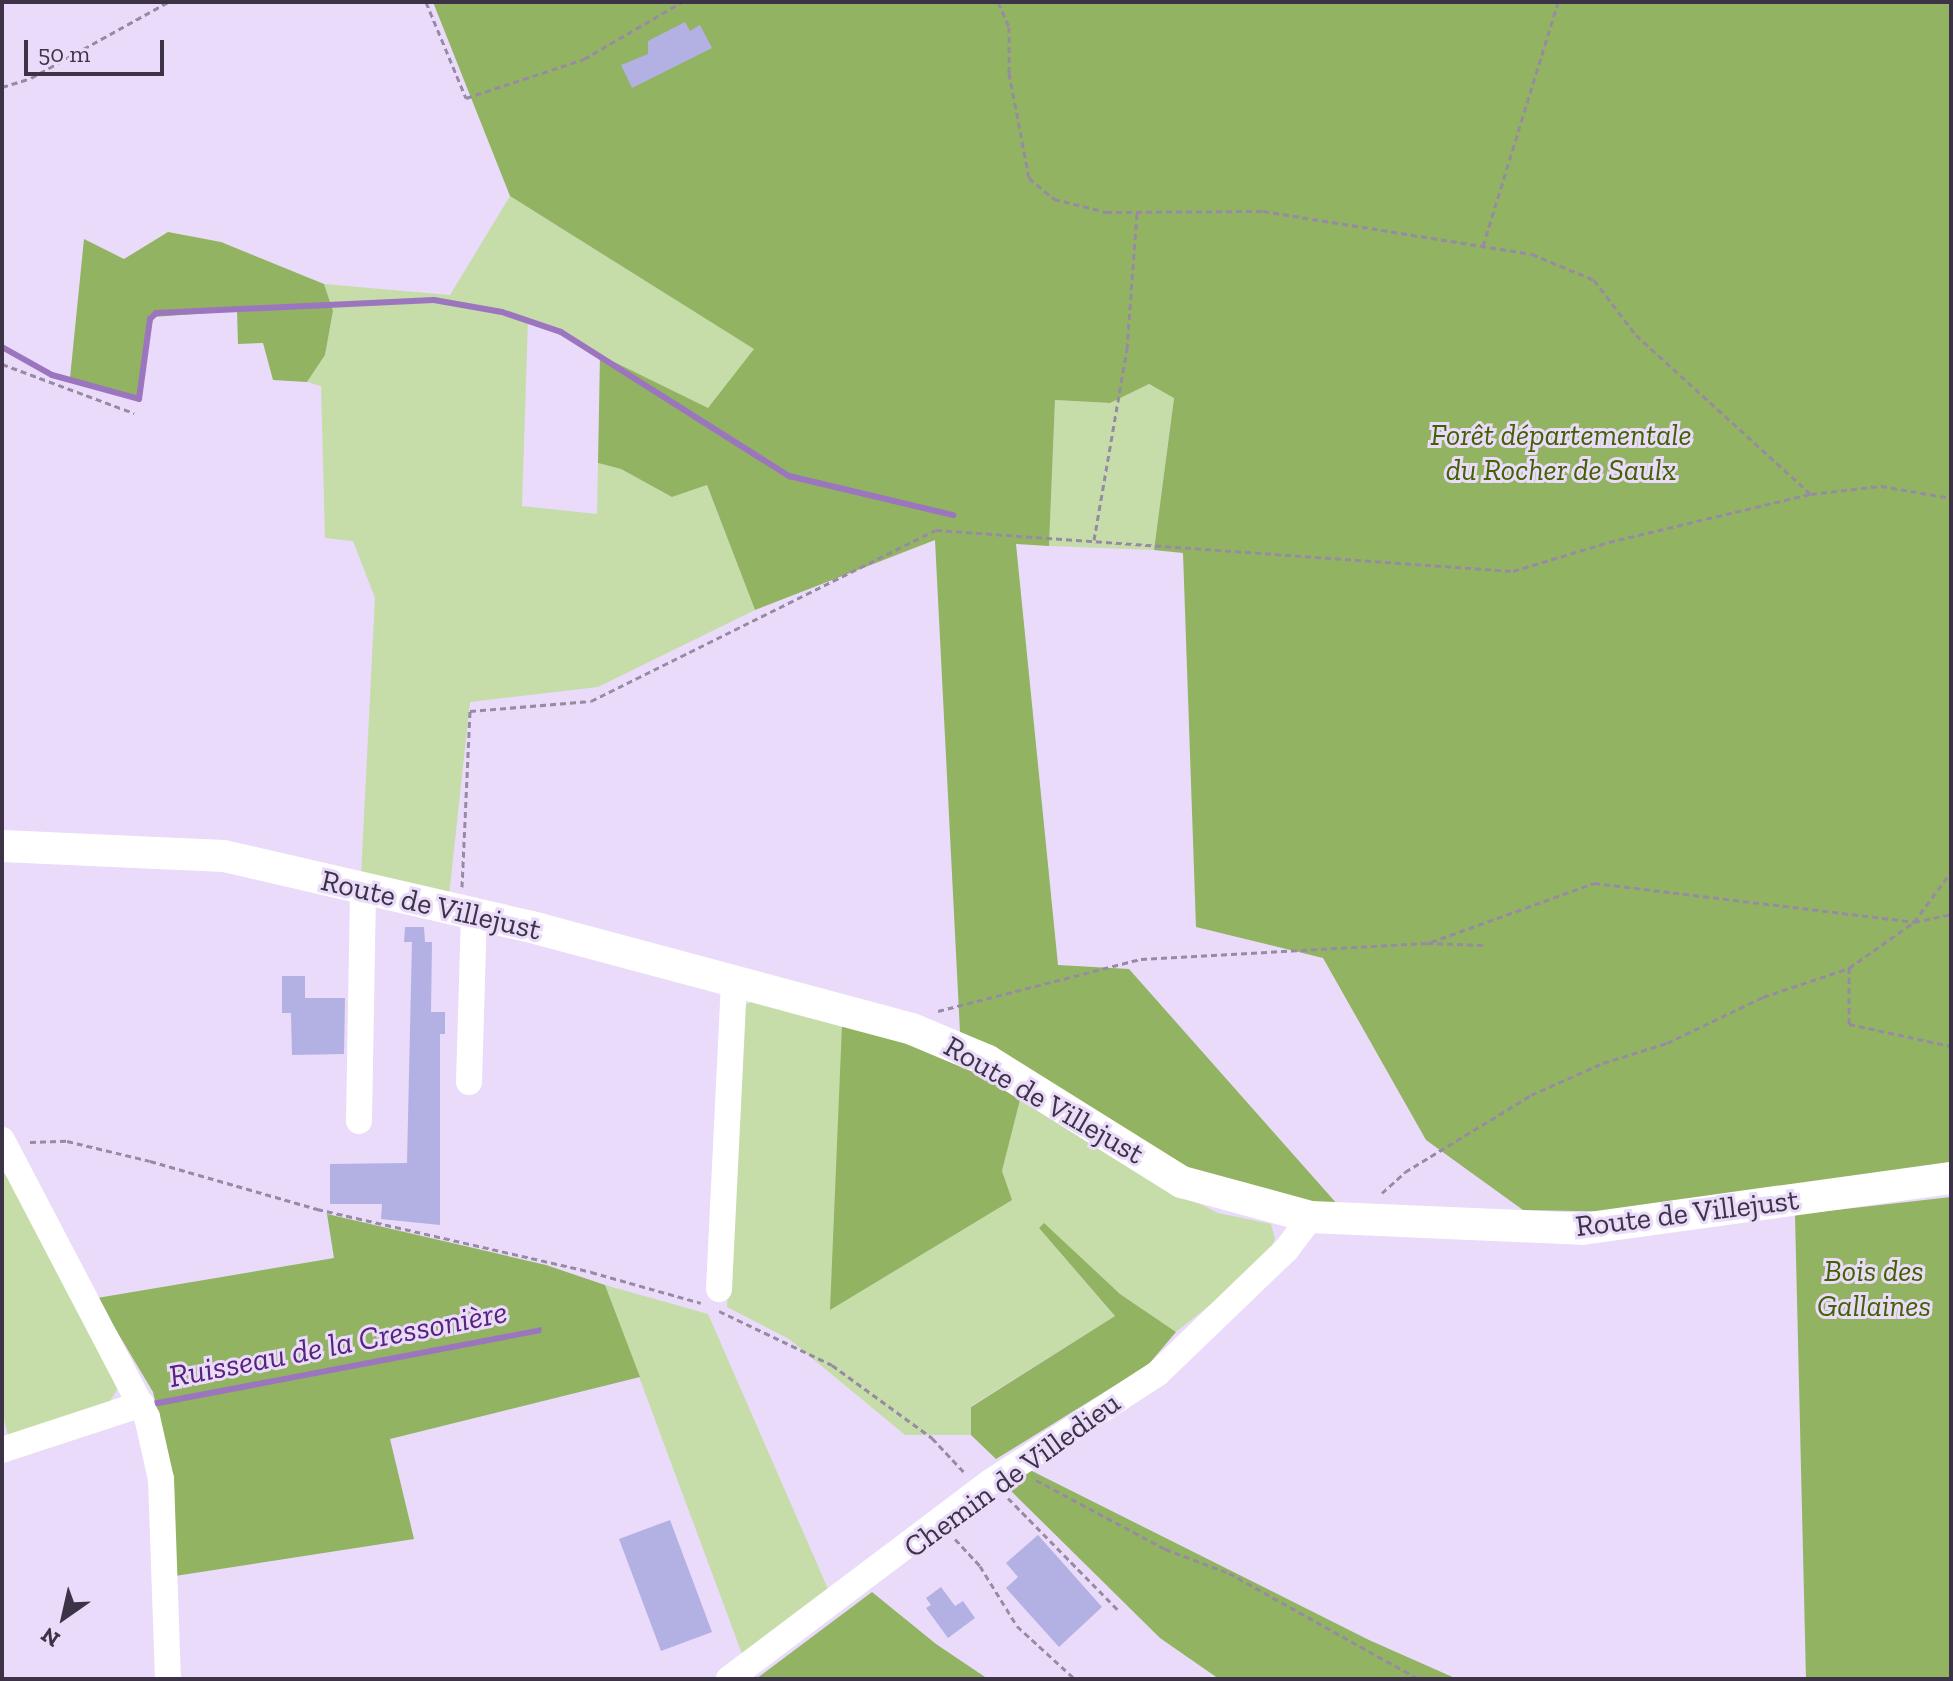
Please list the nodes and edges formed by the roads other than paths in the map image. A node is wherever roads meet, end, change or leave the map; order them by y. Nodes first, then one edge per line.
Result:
1 (2, 846) edge
2 (363, 890) junction
3 (463, 911) junction
4 (734, 984) junction
5 (469, 1082) dead end
6 (359, 1121) dead end
7 (4, 1146) edge
8 (1951, 1178) edge
9 (1311, 1217) junction
10 (719, 1289) dead end
11 (142, 1404) junction
12 (2, 1450) edge
13 (168, 1679) edge
14 (729, 1679) edge

1 - 2 main road, Route de Villejust
2 - 3 main road, Route de Villejust
2 - 6 street
3 - 4 main road, Route de Villejust
3 - 5 street
4 - 9 main road, Route de Villejust
4 - 10 street
7 - 11 street
8 - 9 main road, Route de Villejust
9 - 14 street, Chemin de Villedieu
11 - 12 street
11 - 13 street

